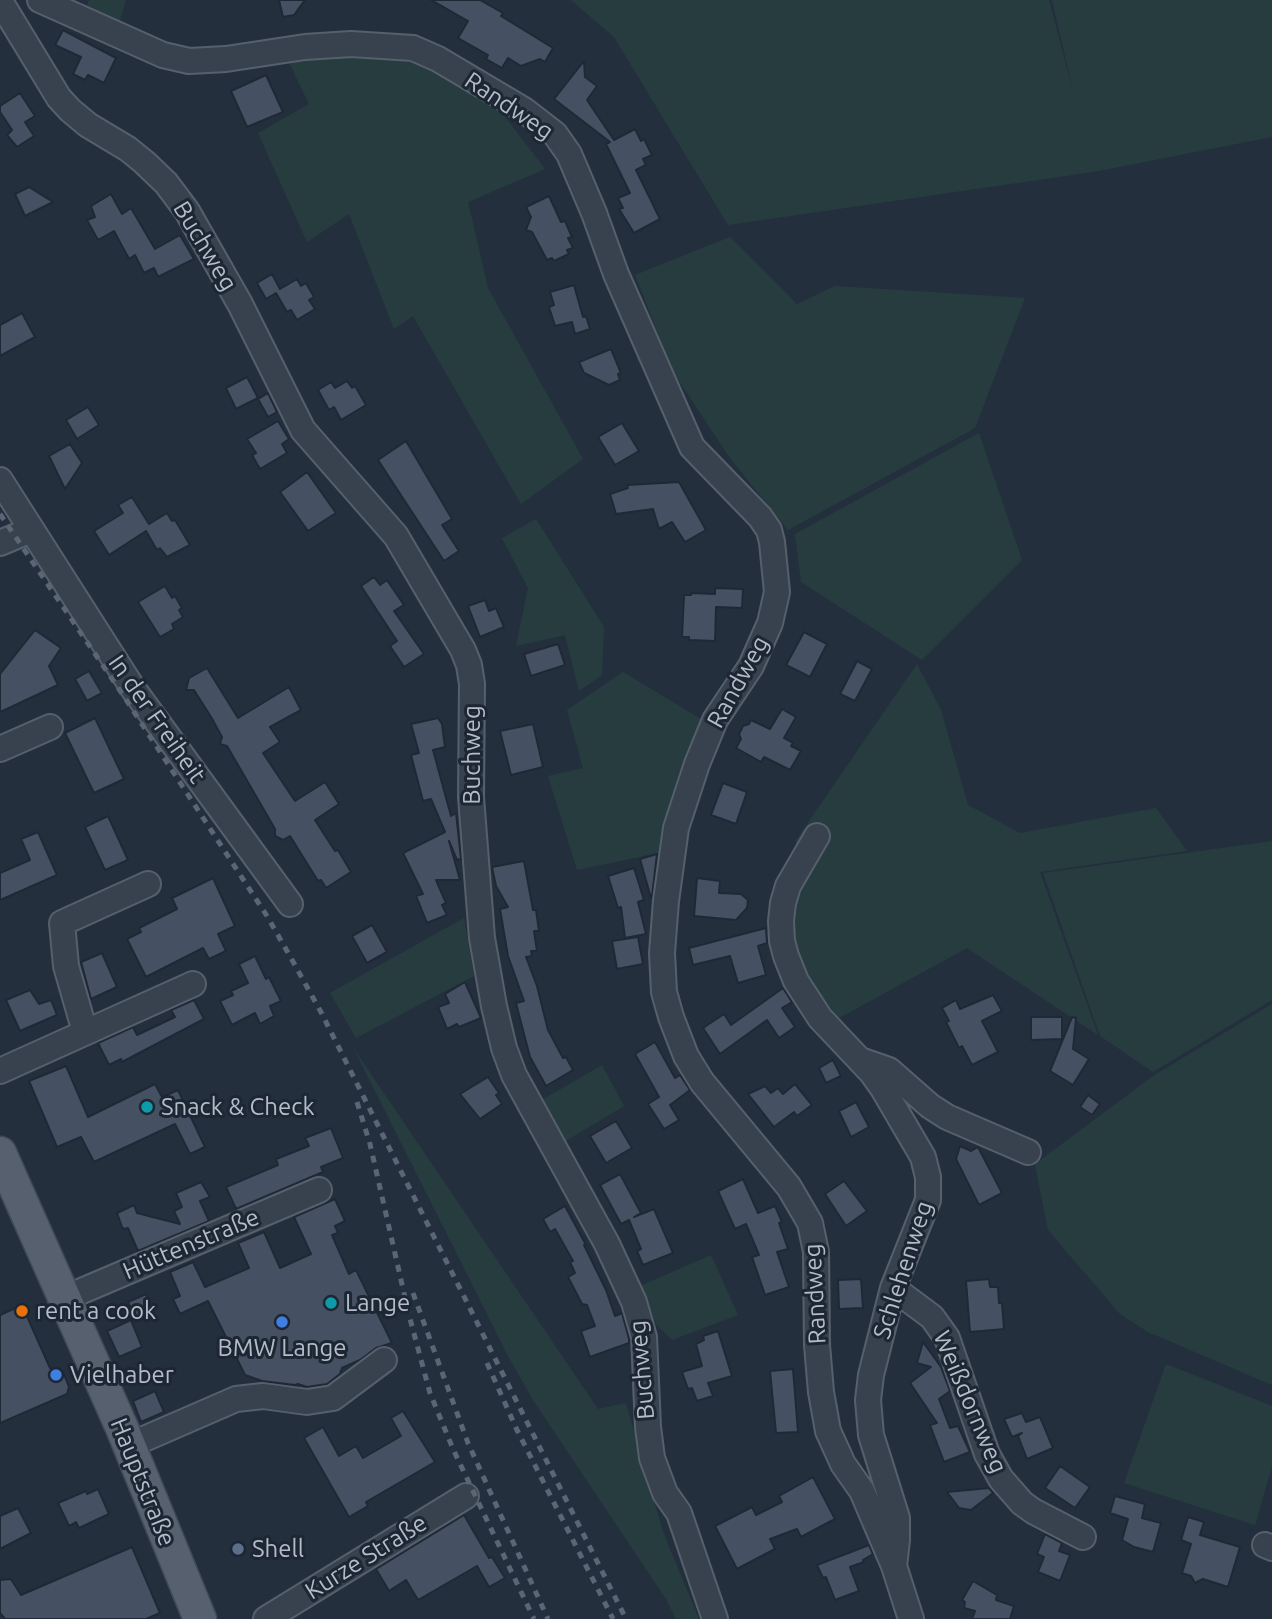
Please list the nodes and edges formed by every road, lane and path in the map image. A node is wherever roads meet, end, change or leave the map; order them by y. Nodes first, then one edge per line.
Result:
1 (40, 0) edge
2 (0, 1) edge
3 (0, 480) edge
4 (31, 530) junction
5 (0, 543) edge
6 (50, 727) dead end
7 (0, 749) edge
8 (817, 836) dead end
9 (148, 884) dead end
10 (290, 904) dead end
11 (193, 984) dead end
12 (85, 1032) junction
13 (859, 1059) junction
14 (0, 1071) edge
15 (1028, 1152) dead end
16 (1, 1156) edge
17 (319, 1190) dead end
18 (893, 1288) junction
19 (63, 1299) junction
20 (384, 1360) dead end
21 (128, 1446) junction
22 (466, 1496) dead end
23 (1083, 1537) dead end
24 (894, 1566) junction
25 (201, 1619) edge
26 (266, 1619) edge
27 (715, 1619) edge
28 (911, 1619) edge

1 - 24 street, Randweg
2 - 27 street, Buchweg
3 - 4 street, In der Freiheit
4 - 5 street
4 - 10 street, In der Freiheit
6 - 7 street
8 - 13 street, Schlehenweg
9 - 12 street
11 - 12 street
12 - 14 street
13 - 15 street, Schlehenweg
13 - 18 street, Schlehenweg
16 - 19 main road, Hauptstraße
17 - 19 street, Hüttenstraße
18 - 23 street, Weißdornweg
18 - 24 street, Schlehenweg
19 - 21 main road, Hauptstraße
20 - 21 street
21 - 25 main road, Hauptstraße
22 - 26 street, Kurze Straße
24 - 28 street, Schlehenweg

